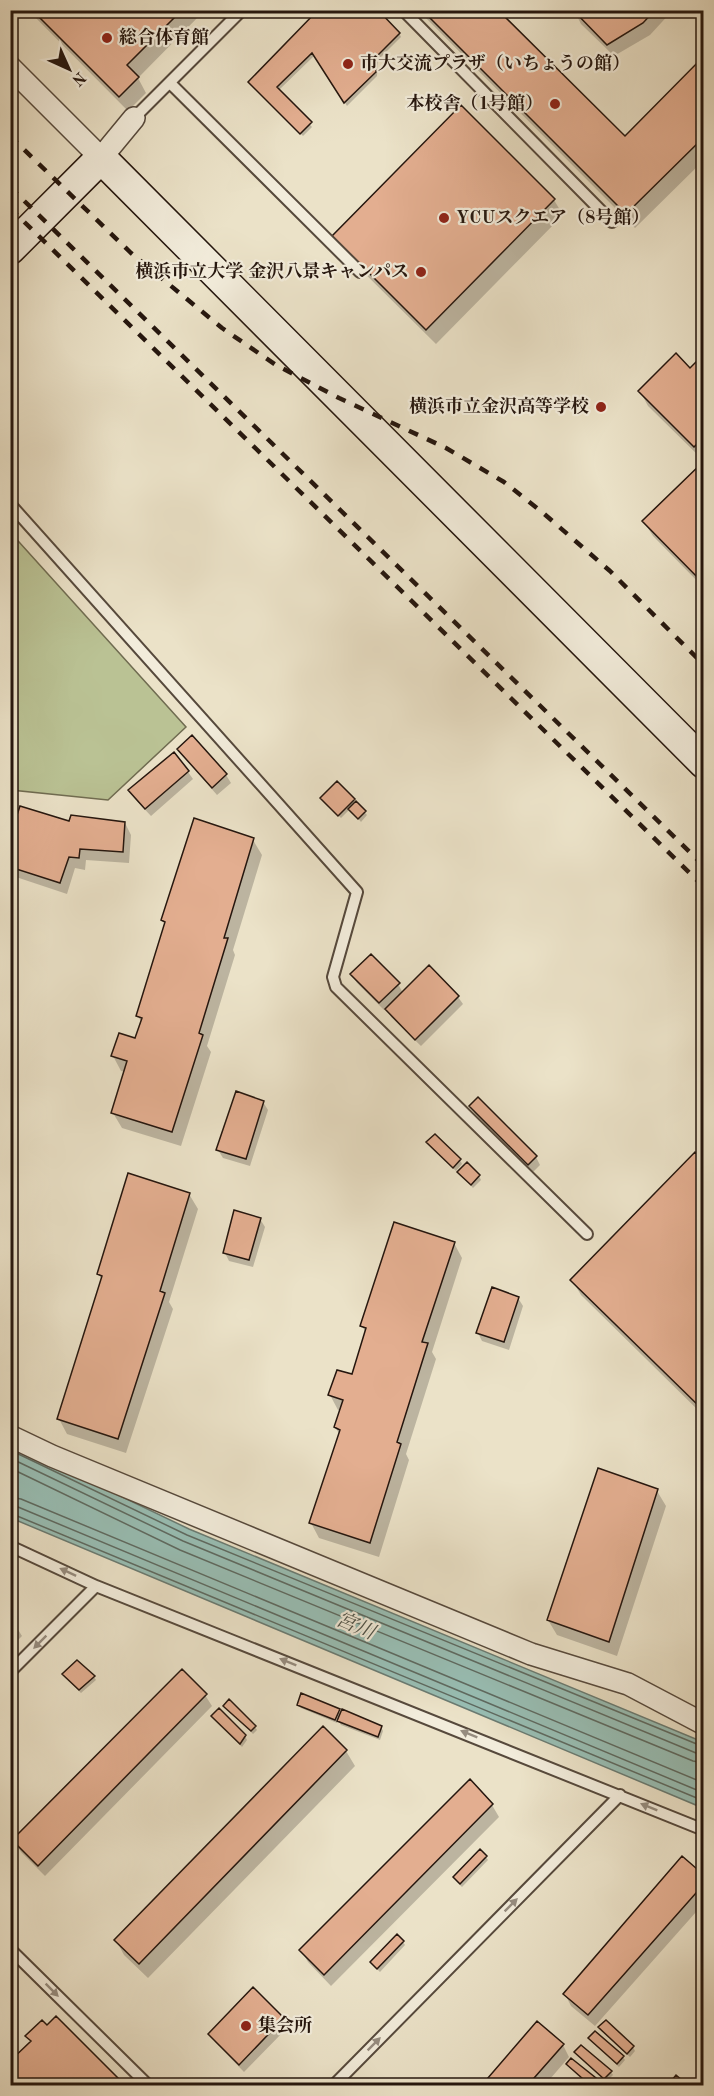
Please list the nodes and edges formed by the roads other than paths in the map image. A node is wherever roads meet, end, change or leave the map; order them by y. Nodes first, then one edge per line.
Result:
1 (242, 10) edge
2 (403, 10) edge
3 (10, 67) edge
4 (170, 82) junction
5 (134, 118) joint
6 (101, 158) junction
7 (612, 222) dead end
8 (10, 249) edge
9 (360, 272) dead end
10 (10, 504) edge
11 (704, 763) edge
12 (587, 1234) dead end
13 (10, 1436) edge
14 (10, 1546) edge
15 (96, 1586) junction
16 (10, 1672) edge
17 (704, 1724) edge
18 (620, 1795) junction
19 (704, 1830) edge
20 (10, 1949) edge
21 (149, 2085) edge
22 (333, 2085) edge

1 - 4 lane
2 - 7 lane
3 - 6 street
4 - 5 lane
4 - 9 lane
5 - 6 street
6 - 8 street
6 - 11 street
10 - 12 lane
13 - 17 street
15 -> 14 lane
15 -> 16 lane
18 -> 15 lane
19 -> 18 lane
22 -> 18 lane
20 -> 21 lane

